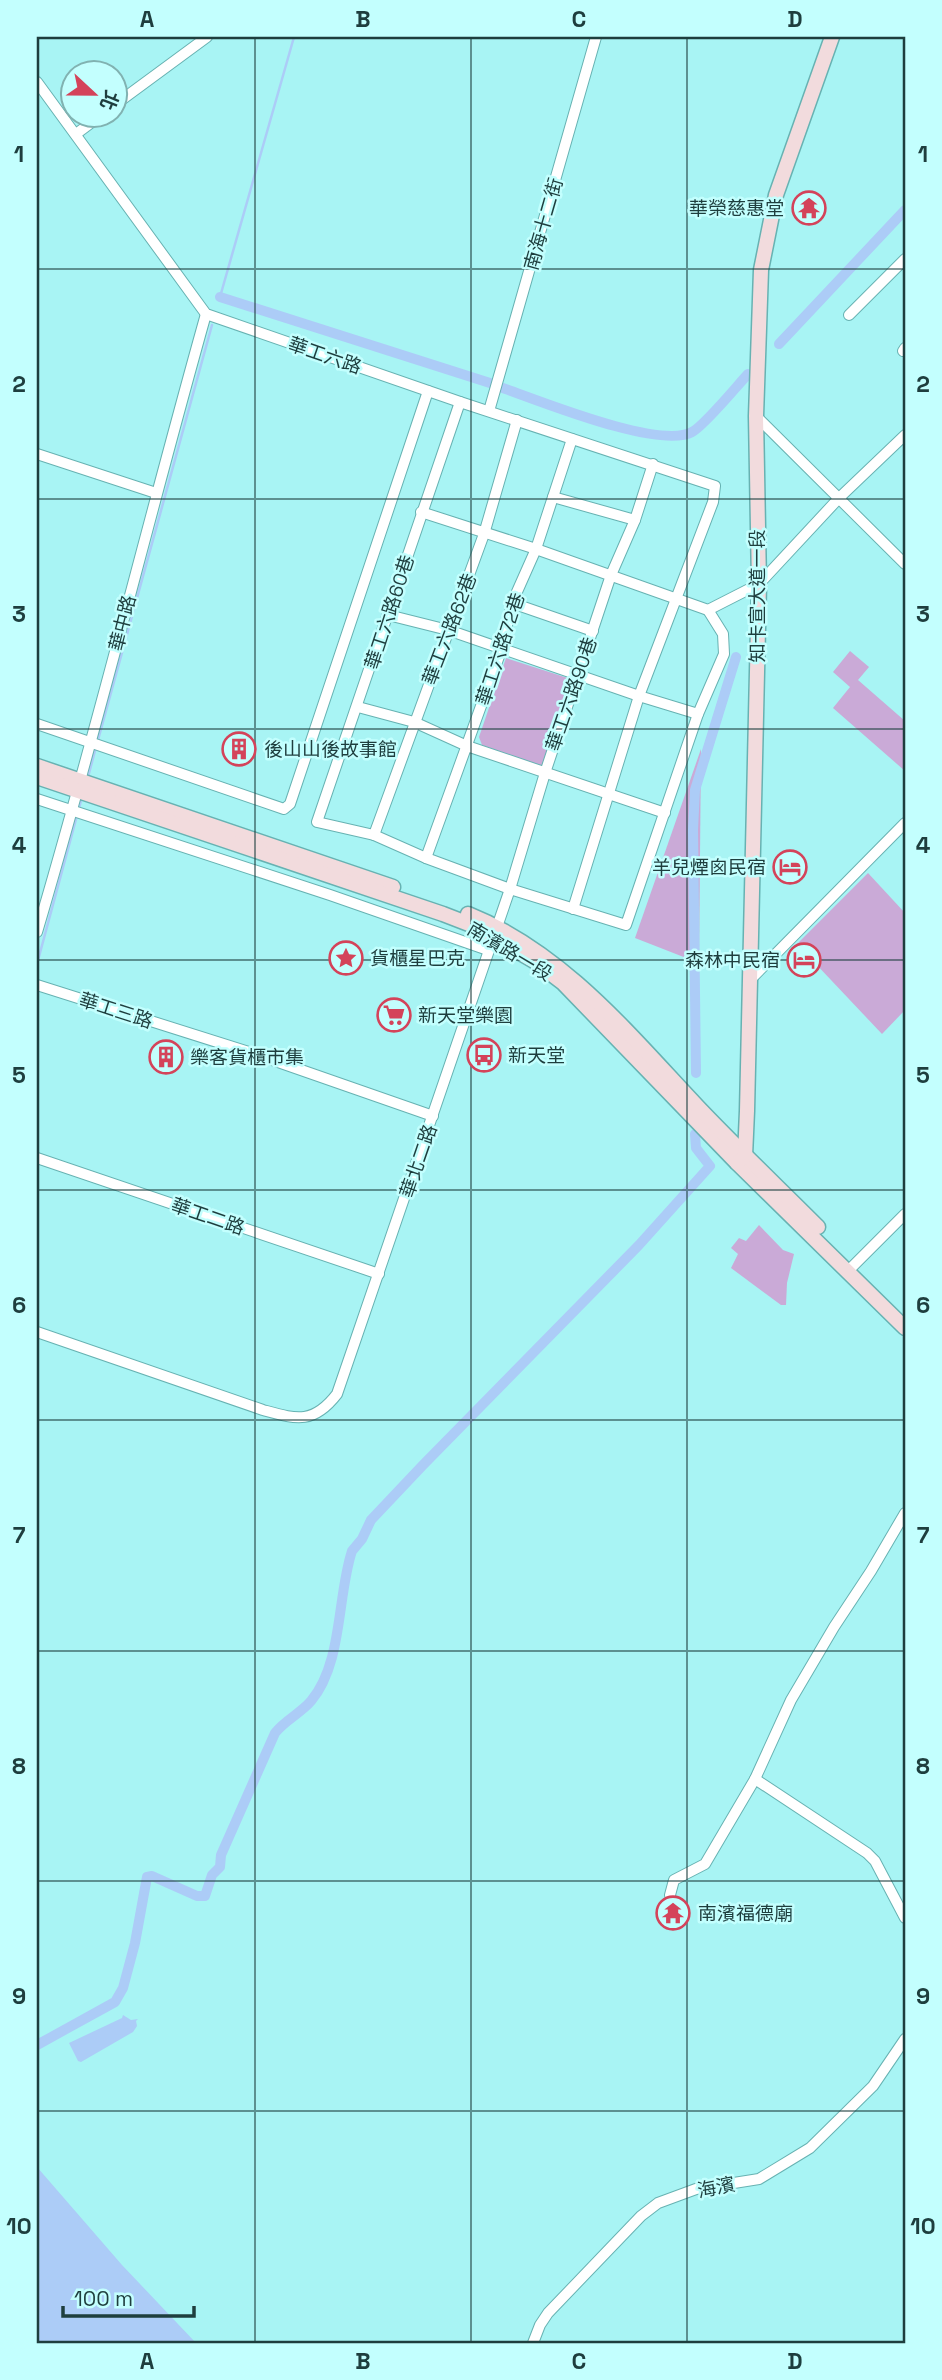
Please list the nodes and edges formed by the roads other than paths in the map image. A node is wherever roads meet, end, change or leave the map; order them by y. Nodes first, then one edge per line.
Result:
1 (207, 37) edge
2 (596, 37) edge
3 (832, 37) edge
4 (37, 82) edge
5 (130, 94) edge
6 (81, 130) edge
7 (76, 134) junction
8 (905, 259) edge
9 (206, 314) junction
10 (849, 315) dead end
11 (428, 391) junction
12 (460, 402) junction
13 (489, 411) junction
14 (756, 416) junction
15 (517, 421) junction
16 (905, 435) edge
17 (572, 439) junction
18 (37, 454) edge
19 (653, 464) junction
20 (156, 493) junction
21 (553, 497) junction
22 (839, 498) junction
23 (421, 512) junction
24 (635, 520) junction
25 (484, 534) junction
26 (536, 549) junction
27 (905, 564) edge
28 (611, 575) junction
29 (759, 584) junction
30 (677, 597) junction
31 (512, 603) junction
32 (708, 610) junction
33 (388, 615) junction
34 (447, 630) junction
35 (593, 631) junction
36 (502, 648) junction
37 (578, 676) junction
38 (639, 696) junction
39 (358, 707) junction
40 (698, 714) junction
41 (414, 722) junction
42 (37, 724) edge
43 (91, 742) junction
44 (467, 746) junction
45 (37, 766) edge
46 (545, 773) junction
47 (37, 777) edge
48 (80, 786) junction
49 (607, 794) junction
50 (37, 799) edge
51 (72, 811) junction
52 (665, 813) junction
53 (905, 824) edge
54 (374, 835) junction
55 (426, 858) junction
56 (510, 889) junction
57 (573, 909) junction
58 (37, 932) edge
59 (493, 938) junction
60 (749, 981) junction
61 (37, 985) edge
62 (433, 1116) junction
63 (37, 1158) edge
64 (741, 1159) junction
65 (905, 1214) edge
66 (852, 1268) junction
67 (379, 1273) junction
68 (905, 1315) edge
69 (905, 1328) edge
70 (37, 1332) edge
71 (905, 1513) edge
72 (755, 1779) junction
73 (670, 1895) dead end
74 (905, 1918) edge
75 (905, 2039) edge
76 (533, 2343) edge

1 - 5 street
2 - 13 street, 南海十二街
3 - 14 main road, 知卡宣大道一段
4 - 7 street
6 - 7 street
7 - 9 street
8 - 10 street
9 - 11 street, 華工六路
9 - 20 street, 華中路
11 - 12 street, 華工六路
11 - 43 street
12 - 13 street, 華工六路
12 - 23 street, 華工六路60巷
13 - 15 street, 華工六路
14 - 22 street
14 - 29 main road, 知卡宣大道一段
15 - 17 street, 華工六路
15 - 25 street, 華工六路62巷
16 - 22 street
17 - 19 street, 華工六路
17 - 21 street, 華工六路72巷
18 - 20 street
19 - 24 street, 華工六路90巷
19 - 30 street, 華工六路
20 - 43 street, 華中路
21 - 24 street
21 - 26 street, 華工六路72巷
22 - 27 street
22 - 29 street
23 - 25 street
23 - 33 street, 華工六路60巷
24 - 28 street, 華工六路90巷
25 - 26 street
25 - 34 street, 華工六路62巷
26 - 28 street
26 - 31 street, 華工六路72巷
28 - 30 street
28 - 35 street, 華工六路90巷
29 - 32 street
29 - 60 main road, 知卡宣大道一段
30 - 32 street
30 - 38 street
31 - 35 street
31 - 36 street, 華工六路72巷
32 - 40 street
33 - 34 street
33 - 39 street, 華工六路60巷
34 - 36 street
34 - 41 street, 華工六路62巷
35 - 37 street, 華工六路90巷
36 - 37 street
36 - 44 street, 華工六路72巷
37 - 38 street
37 - 46 street, 華工六路90巷
38 - 40 street
38 - 49 street
39 - 41 street
39 - 54 street, 華工六路60巷
40 - 52 street
41 - 44 street
41 - 54 street, 華工六路62巷
42 - 43 street
43 - 48 street, 華中路
44 - 46 street
44 - 55 street, 華工六路72巷
45 - 48 main road, 南濱路一段
46 - 49 street
46 - 56 street, 華工六路90巷
47 - 48 main road, 南濱路一段
48 - 51 street, 華中路
48 - 59 main road, 南濱路一段
49 - 52 street
49 - 57 street
50 - 51 street
51 - 58 street, 華中路
51 - 59 street
52 - 57 street
53 - 60 street
54 - 55 street
55 - 56 street
56 - 57 street
56 - 59 street, 華工六路90巷
59 - 62 street, 華北二路
59 - 64 main road, 南濱路一段
60 - 64 main road, 知卡宣大道一段
61 - 62 street, 華工三路
62 - 67 street, 華北二路
63 - 67 street, 華工二路
64 - 66 main road, 南濱路一段
65 - 66 street
66 - 68 main road, 南濱路一段
66 - 69 main road, 南濱路一段
67 - 70 street, 華北二路
71 - 72 street
72 - 73 street
72 - 74 street
75 - 76 street, 海濱

